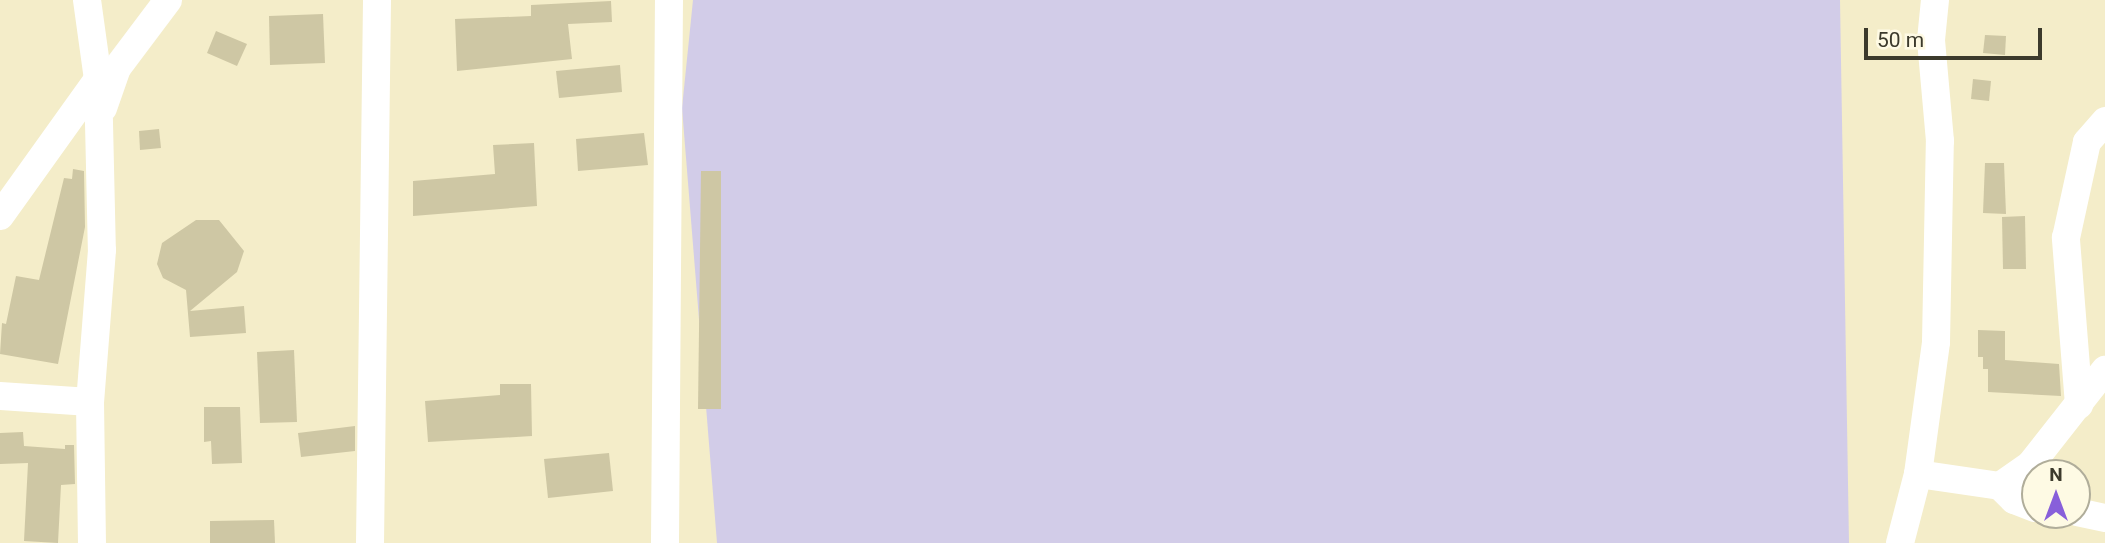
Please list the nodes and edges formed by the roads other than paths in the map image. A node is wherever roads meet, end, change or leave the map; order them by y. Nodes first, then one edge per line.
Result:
1 (87, 0) edge
2 (168, 0) edge
3 (377, 0) edge
4 (670, 0) edge
5 (1935, 0) edge
6 (98, 79) junction
7 (100, 117) junction
8 (2105, 121) edge
9 (0, 216) edge
10 (2105, 370) edge
11 (0, 396) edge
12 (90, 402) junction
13 (2079, 405) junction
14 (1918, 474) junction
15 (2000, 486) junction
16 (2021, 503) edge
17 (92, 543) edge
18 (370, 543) edge
19 (666, 543) edge
20 (1900, 543) edge

1 - 6 street
2 - 7 street
3 - 18 street
4 - 19 street
5 - 14 street
6 - 7 street
6 - 9 street
7 - 12 street
8 - 13 street
10 - 13 street
11 - 12 street
12 - 17 street
13 - 15 street
14 - 15 street
14 - 20 street
15 - 16 street

